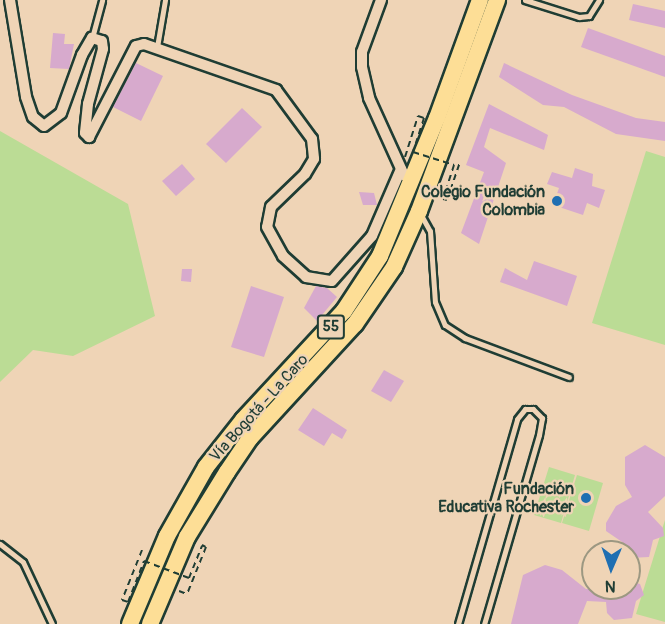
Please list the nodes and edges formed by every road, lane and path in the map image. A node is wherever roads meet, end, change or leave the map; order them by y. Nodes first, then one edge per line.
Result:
1 (10, 0) edge
2 (102, 0) edge
3 (165, 0) edge
4 (381, 0) edge
5 (480, 0) edge
6 (497, 0) edge
7 (525, 0) edge
8 (599, 0) edge
9 (92, 38) junction
10 (156, 49) junction
11 (405, 157) dead end
12 (460, 162) dead end
13 (401, 169) junction
14 (410, 186) junction
15 (419, 212) junction
16 (569, 377) dead end
17 (0, 544) edge
18 (142, 550) dead end
19 (187, 594) dead end
20 (52, 624) edge
21 (130, 624) edge
22 (150, 624) edge
23 (459, 624) edge
24 (484, 624) edge

1 - 9 street
2 - 9 lane
3 - 10 lane
4 - 13 street
5 - 14 main road, Vía Bogotá - La Caro / 55
6 - 15 main road, Vía Bogotá - La Caro / 55
7 - 8 lane
9 - 10 street
10 - 13 street
11 - 12 path, bridge
13 - 14 street
14 - 21 main road, Vía Bogotá - La Caro / 55
15 - 16 lane
15 - 22 main road, Vía Bogotá - La Caro / 55
17 - 20 lane
18 - 19 path, bridge
23 - 24 lane

